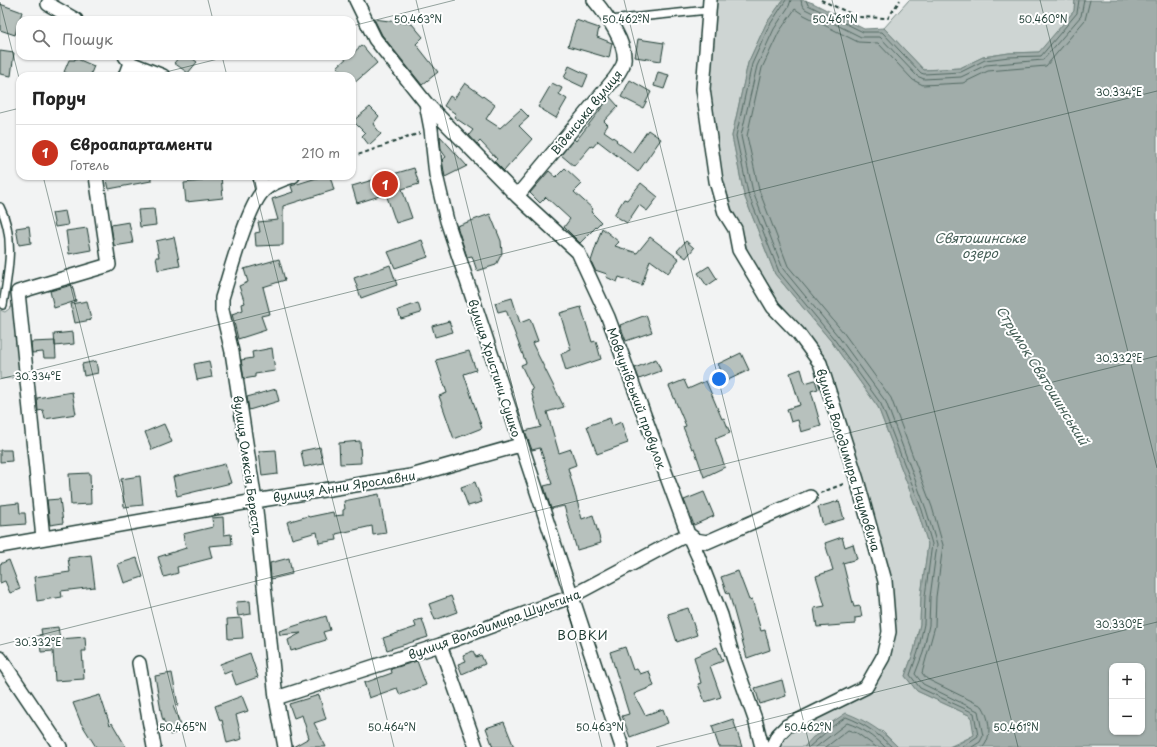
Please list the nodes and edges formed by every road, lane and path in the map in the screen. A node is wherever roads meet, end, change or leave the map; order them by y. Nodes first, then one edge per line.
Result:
1 (356, 0) edge
2 (594, 0) edge
3 (821, 0) edge
4 (900, 0) edge
5 (48, 4) dead end
6 (709, 5) edge
7 (69, 16) edge
8 (610, 20) junction
9 (127, 60) edge
10 (129, 60) edge
11 (125, 72) edge
12 (155, 72) edge
13 (426, 103) junction
14 (431, 129) junction
15 (356, 156) edge
16 (97, 180) edge
17 (261, 180) edge
18 (280, 180) edge
19 (263, 191) junction
20 (517, 196) junction
21 (0, 208) edge
22 (5, 291) junction
23 (18, 292) junction
24 (3, 305) dead end
25 (520, 445) junction
26 (857, 480) junction
27 (810, 497) joint
28 (255, 501) junction
29 (688, 534) junction
30 (43, 538) junction
31 (0, 546) edge
32 (570, 597) junction
33 (440, 645) junction
34 (0, 658) edge
35 (138, 663) dead end
36 (276, 698) junction
37 (282, 746) edge
38 (60, 747) edge
39 (154, 747) edge
40 (476, 747) edge
41 (622, 747) edge
42 (762, 747) edge
43 (772, 747) edge

1 - 13 street, вулиця Христини Сушко
2 - 8 street, Віденська вулиця
3 - 4 path
5 - 7 street
6 - 8 lane
6 - 26 street, вулиця Володимира Наумовича
8 - 20 street, Віденська вулиця
9 - 11 street
10 - 12 street
13 - 14 street, вулиця Христини Сушко
13 - 20 street, Мовчунівський провулок
14 - 15 path
14 - 25 street, вулиця Христини Сушко
16 - 23 street
17 - 19 street
18 - 19 street, вулиця Олексія Береста
19 - 28 street, вулиця Олексія Береста
20 - 29 street, Мовчунівський провулок
21 - 22 lane
22 - 23 lane
22 - 24 lane
23 - 30 street
25 - 28 street, вулиця Анни Ярославни
25 - 32 street, вулиця Христини Сушко
26 - 27 path
26 - 43 street, вулиця Володимира Наумовича
27 - 29 street
28 - 30 street, вулиця Анни Ярославни
28 - 36 street, вулиця Олексія Береста
29 - 32 street, вулиця Володимира Шульгина
29 - 42 street, Мовчунівський провулок
30 - 31 street, вулиця Анни Ярославни
32 - 33 street, вулиця Володимира Шульгина
32 - 41 street, вулиця Христини Сушко
33 - 36 street, вулиця Володимира Шульгина
33 - 40 street
34 - 38 street
35 - 39 street
36 - 37 street, вулиця Олексія Береста

